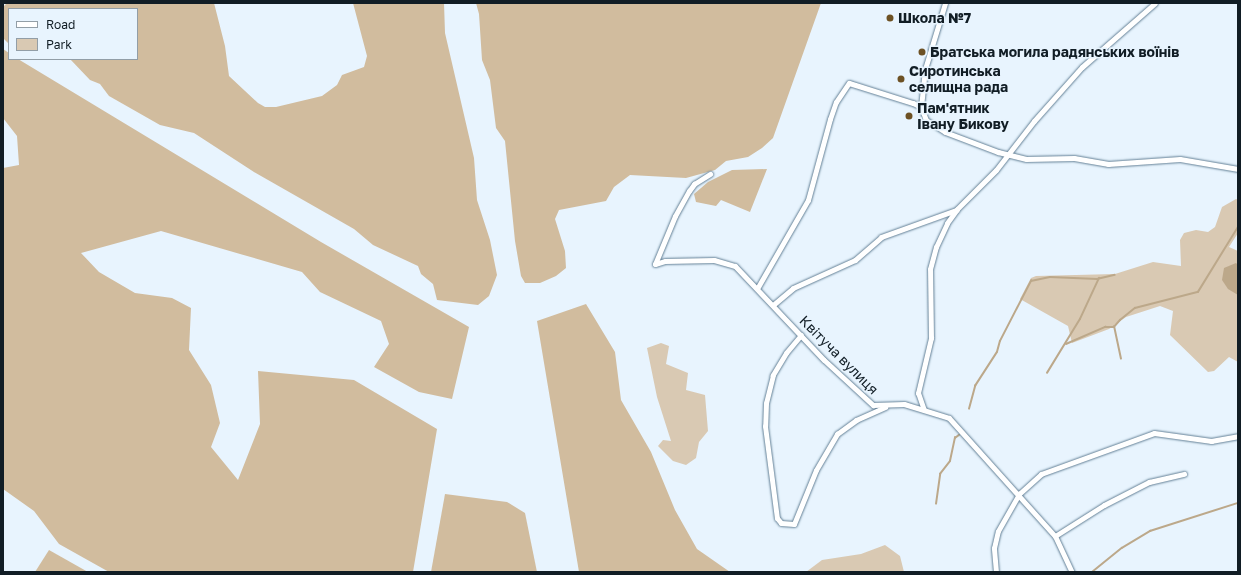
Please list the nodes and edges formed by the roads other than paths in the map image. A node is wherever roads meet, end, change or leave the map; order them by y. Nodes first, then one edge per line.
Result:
1 (945, 3) edge
2 (1155, 3) edge
3 (921, 107) junction
4 (1008, 154) junction
5 (1238, 169) edge
6 (710, 174) dead end
7 (957, 209) junction
8 (758, 287) junction
9 (773, 305) junction
10 (801, 335) junction
11 (887, 406) junction
12 (924, 410) junction
13 (1238, 436) edge
14 (1184, 474) dead end
15 (1018, 494) junction
16 (1055, 536) junction
17 (996, 572) edge
18 (1072, 572) edge

1 - 3 street
2 - 4 street
3 - 4 street
3 - 8 street
4 - 5 street
4 - 7 street
6 - 8 street, Квітуча вулиця
7 - 9 street
7 - 12 street
8 - 9 street, Квітуча вулиця
9 - 10 street, Квітуча вулиця
10 - 11 street, Квітуча вулиця
10 - 11 street
11 - 12 street, Квітуча вулиця
12 - 15 street, Квітуча вулиця
13 - 15 street
14 - 16 street
15 - 16 street, Квітуча вулиця
15 - 17 street
16 - 18 street, Квітуча вулиця

